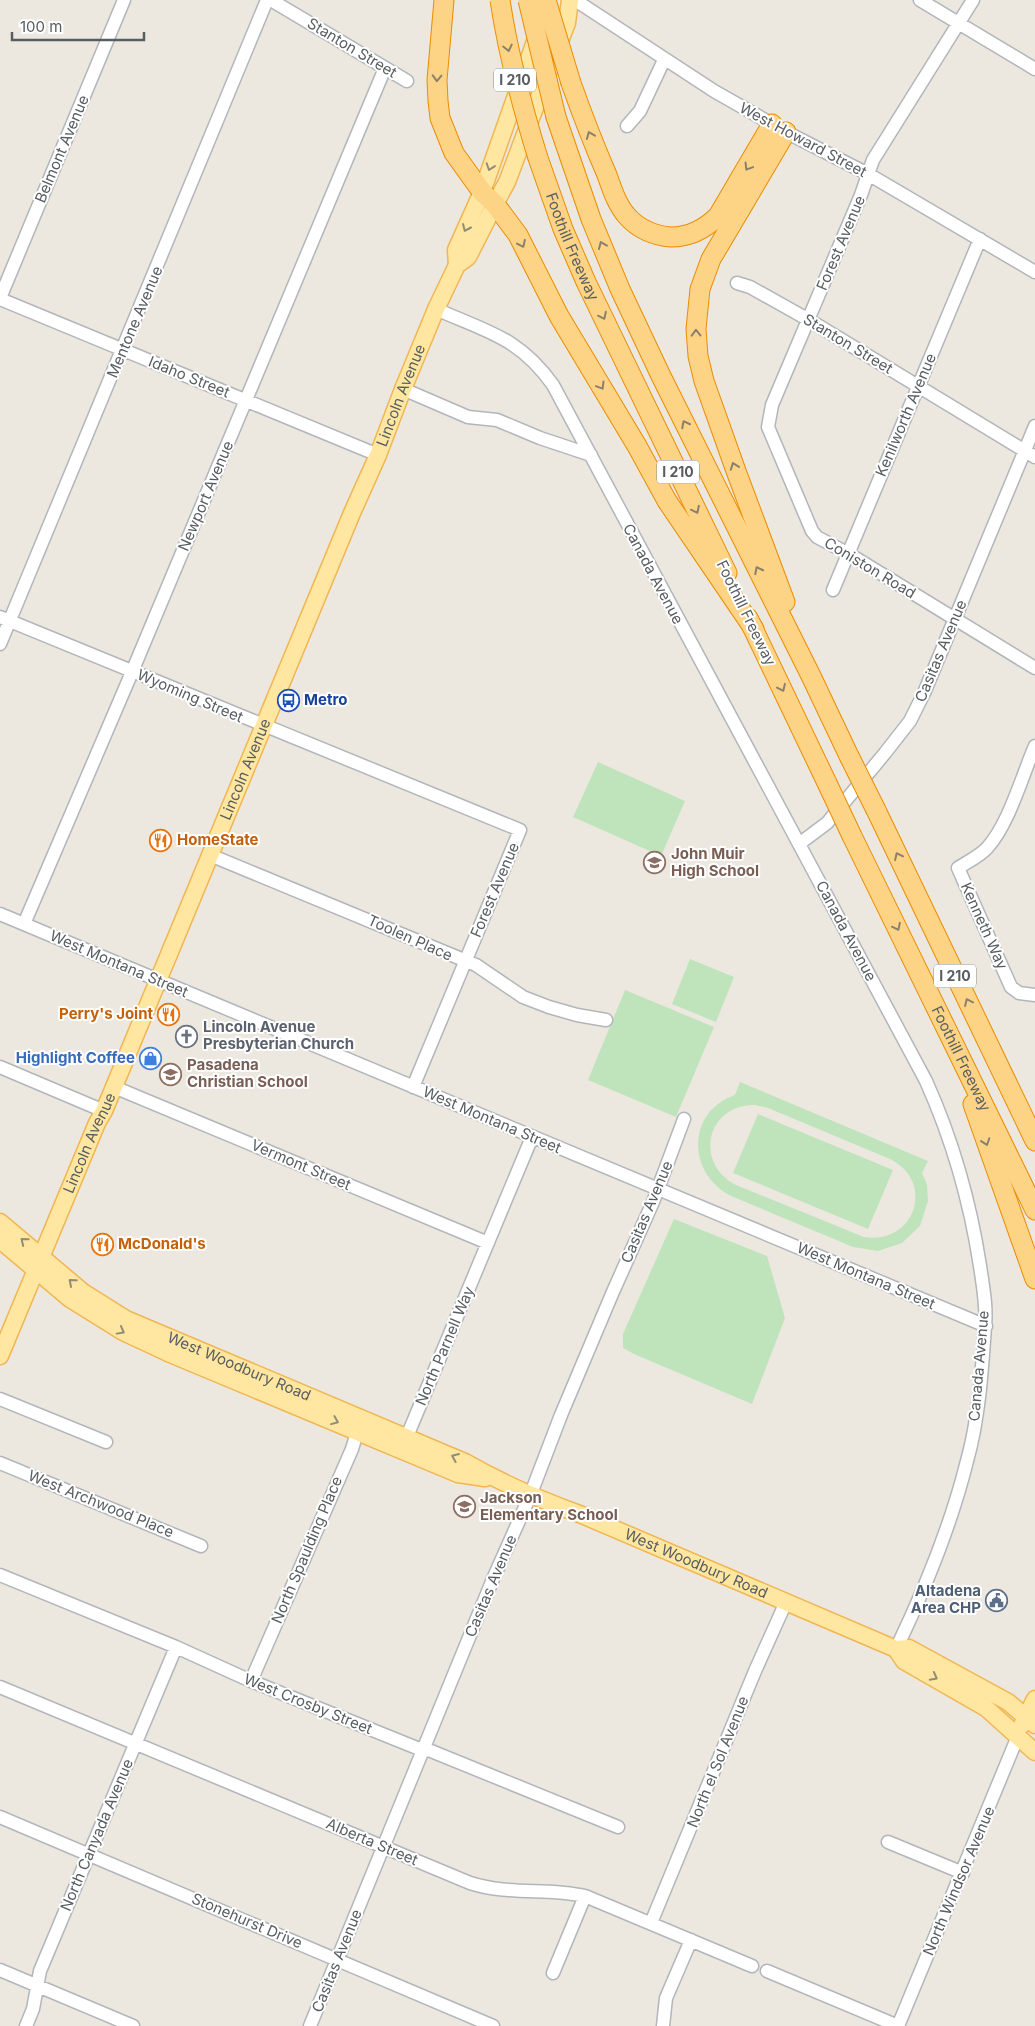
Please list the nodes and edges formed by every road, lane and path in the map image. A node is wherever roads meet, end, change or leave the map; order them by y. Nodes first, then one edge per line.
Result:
1 (124, 0) edge
2 (269, 0) edge
3 (444, 0) edge
4 (500, 0) edge
5 (528, 0) edge
6 (546, 0) edge
7 (565, 0) edge
8 (570, 0) edge
9 (575, 0) edge
10 (920, 0) edge
11 (973, 0) edge
12 (958, 24) junction
13 (664, 60) junction
14 (385, 68) junction
15 (1035, 69) edge
16 (407, 81) dead end
17 (626, 126) dead end
18 (779, 128) junction
19 (868, 174) junction
20 (488, 198) junction
21 (980, 239) junction
22 (1035, 272) edge
23 (737, 283) dead end
24 (0, 298) edge
25 (436, 309) junction
26 (809, 320) junction
27 (123, 350) junction
28 (918, 386) junction
29 (403, 389) junction
30 (246, 400) junction
31 (769, 417) joint
32 (1035, 426) edge
33 (1030, 454) edge
34 (378, 455) junction
35 (591, 455) junction
36 (849, 554) junction
37 (833, 590) dead end
38 (5, 619) edge
39 (954, 620) junction
40 (754, 629) junction
41 (0, 644) edge
42 (1035, 668) edge
43 (132, 672) junction
44 (811, 676) junction
45 (264, 726) junction
46 (1035, 746) edge
47 (520, 830) joint
48 (799, 844) junction
49 (210, 855) junction
50 (0, 914) edge
51 (24, 924) junction
52 (465, 962) junction
53 (158, 981) junction
54 (1035, 995) edge
55 (606, 1020) dead end
56 (948, 1030) junction
57 (984, 1036) junction
58 (0, 1067) edge
59 (114, 1087) junction
60 (413, 1087) junction
61 (104, 1111) junction
62 (1035, 1117) edge
63 (684, 1119) dead end
64 (532, 1136) junction
65 (1035, 1140) edge
66 (658, 1189) junction
67 (1035, 1210) edge
68 (0, 1222) edge
69 (0, 1240) edge
70 (488, 1243) junction
71 (39, 1263) junction
72 (1035, 1279) edge
73 (986, 1326) junction
74 (0, 1356) edge
75 (0, 1399) edge
76 (360, 1425) junction
77 (106, 1442) dead end
78 (404, 1443) junction
79 (0, 1463) edge
80 (530, 1496) junction
81 (201, 1546) dead end
82 (0, 1574) edge
83 (786, 1602) junction
84 (176, 1647) junction
85 (896, 1649) junction
86 (251, 1681) junction
87 (0, 1687) edge
88 (1035, 1699) edge
89 (1030, 1721) edge
90 (1018, 1736) junction
91 (135, 1744) junction
92 (424, 1749) junction
93 (1035, 1752) edge
94 (0, 1817) edge
95 (618, 1826) dead end
96 (888, 1842) dead end
97 (383, 1847) junction
98 (88, 1854) junction
99 (963, 1873) junction
100 (585, 1896) junction
101 (651, 1923) junction
102 (691, 1940) junction
103 (338, 1959) junction
104 (752, 1966) dead end
105 (0, 1970) edge
106 (767, 1971) dead end
107 (553, 1973) dead end
108 (37, 1986) junction
109 (26, 2026) edge
110 (133, 2026) edge
111 (310, 2026) edge
112 (493, 2026) edge
113 (663, 2026) edge
114 (898, 2026) edge

1 - 24 street, Belmont Avenue
2 - 14 street, Stanton Street
2 - 27 street, Mentone Avenue
3 -> 20 highway
4 -> 40 highway, Foothill Freeway / I 210, bridge
44 -> 5 highway, Foothill Freeway / I 210, bridge
18 -> 6 highway, bridge
7 -> 20 main road, Lincoln Avenue
8 - 20 main road, Lincoln Avenue
9 - 13 street, West Howard Street
10 - 12 street
11 - 12 street, Forest Avenue
12 - 15 street
12 - 19 street, Forest Avenue
13 - 17 street
13 - 18 street, West Howard Street
14 - 16 street, Stanton Street
14 - 30 street, Newport Avenue
18 - 19 street, West Howard Street
44 -> 18 highway
19 - 21 street, West Howard Street
19 - 26 street, Forest Avenue
20 - 25 main road, Lincoln Avenue
20 -> 40 highway
21 - 22 street, West Howard Street
21 - 28 street, Kenilworth Avenue
23 - 26 street, Stanton Street
24 - 27 street, Idaho Street
25 - 29 main road, Lincoln Avenue
25 - 35 street, Canada Avenue
26 - 28 street, Stanton Street
26 - 31 street, Forest Avenue
27 - 30 street, Idaho Street
27 - 38 street, Mentone Avenue
28 - 33 street, Stanton Street
28 - 36 street, Kenilworth Avenue
29 - 34 main road, Lincoln Avenue
29 - 35 street
30 - 34 street, Idaho Street
30 - 43 street, Newport Avenue
31 - 36 street, Coniston Road
32 - 33 street, Casitas Avenue
33 - 39 street, Casitas Avenue
34 - 45 main road, Lincoln Avenue
35 - 48 street, Canada Avenue
36 - 37 street, Kenilworth Avenue
36 - 39 street, Coniston Road
38 - 41 street, Mentone Avenue
38 - 43 street, Wyoming Street
39 - 42 street, Coniston Road
39 - 48 street, Casitas Avenue
40 -> 56 highway, Foothill Freeway / I 210, bridge
43 - 45 street, Wyoming Street
43 - 51 street, Newport Avenue
57 -> 44 highway, Foothill Freeway / I 210, bridge
45 - 47 street, Wyoming Street
45 - 49 main road, Lincoln Avenue
46 - 54 street, Kenneth Way
47 - 52 street, Forest Avenue
48 - 73 street, Canada Avenue
49 - 52 street, Toolen Place
49 - 53 main road, Lincoln Avenue
50 - 51 street, West Montana Street
51 - 53 street, West Montana Street
52 - 55 street, Toolen Place
52 - 60 street, Forest Avenue
53 - 59 main road, Lincoln Avenue
53 - 60 street, West Montana Street
56 - 67 highway, Foothill Freeway / I 210
56 -> 72 highway
57 - 62 highway
57 - 65 highway, Foothill Freeway / I 210
58 - 61 street
59 - 61 main road, Lincoln Avenue
59 - 70 street, Vermont Street
60 - 64 street, West Montana Street
61 - 71 main road, Lincoln Avenue
63 - 66 street, Casitas Avenue
64 - 66 street, West Montana Street
64 - 70 street, North Parnell Way
66 - 73 street, West Montana Street
66 - 80 street, Casitas Avenue
71 -> 68 main road, West Woodbury Road
69 - 71 main road, West Woodbury Road
70 - 78 street, North Parnell Way
71 - 74 main road, Lincoln Avenue
71 - 76 main road, West Woodbury Road
73 - 85 street, Canada Avenue
75 - 77 street
76 - 78 main road, West Woodbury Road
76 - 86 street, North Spaulding Place
78 - 80 main road, West Woodbury Road
79 - 81 street, West Archwood Place
80 - 83 main road, West Woodbury Road
80 - 92 street, Casitas Avenue
82 - 84 street, West Crosby Street
83 - 85 main road, West Woodbury Road
83 - 101 street, North el Sol Avenue
84 - 86 street, West Crosby Street
84 - 91 street, North Canyada Avenue
85 - 89 main road, West Woodbury Road
85 -> 90 main road, West Woodbury Road
86 - 92 street, West Crosby Street
87 - 91 street, Alberta Street
88 - 89 main road
89 - 90 main road
90 - 93 main road, West Woodbury Road
90 - 99 street, North Windsor Avenue
91 - 97 street, Alberta Street
91 - 98 street, North Canyada Avenue
92 - 95 street, West Crosby Street
92 - 97 street, Casitas Avenue
94 - 98 street, Stonehurst Drive
96 - 99 street
97 - 100 street, Alberta Street
97 - 103 street, Casitas Avenue
98 - 103 street, Stonehurst Drive
98 - 108 street, North Canyada Avenue
99 - 114 street, North Windsor Avenue
100 - 101 street, Alberta Street
100 - 107 street
101 - 102 street, Alberta Street
102 - 104 street, Alberta Street
102 - 113 street
103 - 111 street, Casitas Avenue
103 - 112 street, Stonehurst Drive
105 - 108 street
106 - 114 street
108 - 109 street, North Canyada Avenue
108 - 110 street

